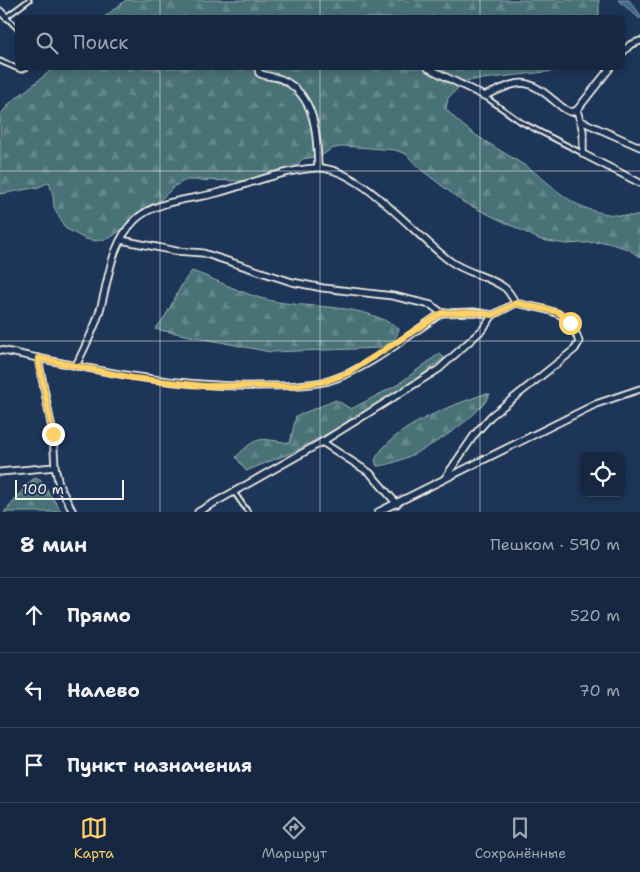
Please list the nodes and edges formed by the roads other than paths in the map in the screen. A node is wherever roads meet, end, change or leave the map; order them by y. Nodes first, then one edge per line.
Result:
1 (29, 0) edge
2 (0, 11) edge
3 (6, 17) junction
4 (15, 26) edge
5 (640, 41) edge
6 (625, 49) edge
7 (0, 61) edge
8 (15, 68) edge
9 (258, 70) edge
10 (432, 70) edge
11 (608, 70) edge
12 (484, 96) junction
13 (577, 110) junction
14 (581, 121) junction
15 (640, 147) edge
16 (583, 154) junction
17 (318, 167) junction
18 (640, 184) edge
19 (121, 240) junction
20 (516, 303) junction
21 (442, 313) junction
22 (493, 315) junction
23 (0, 350) edge
24 (38, 358) junction
25 (76, 366) junction
26 (640, 389) edge
27 (322, 442) junction
28 (55, 467) junction
29 (0, 472) edge
30 (445, 478) junction
31 (234, 492) junction
32 (397, 504) junction
33 (73, 512) edge
34 (198, 512) edge
35 (248, 512) edge
36 (378, 512) edge

1 - 3 lane
2 - 3 street
3 - 4 lane
5 - 6 street
7 - 8 lane
9 - 17 street
10 - 12 street
11 - 13 street
12 - 13 street
12 - 16 lane
13 - 14 street
14 - 15 street
14 - 16 street
16 - 18 street
17 - 19 street
17 - 20 street
19 - 21 street
19 - 25 street
20 - 22 street
20 - 30 street
21 - 22 street
21 - 25 street
22 - 27 street
23 - 24 street
24 - 25 street
24 - 28 street
26 - 30 street
27 - 31 street
27 - 32 street
28 - 29 street
28 - 33 street
30 - 32 street
31 - 34 street
31 - 35 lane
32 - 36 street

